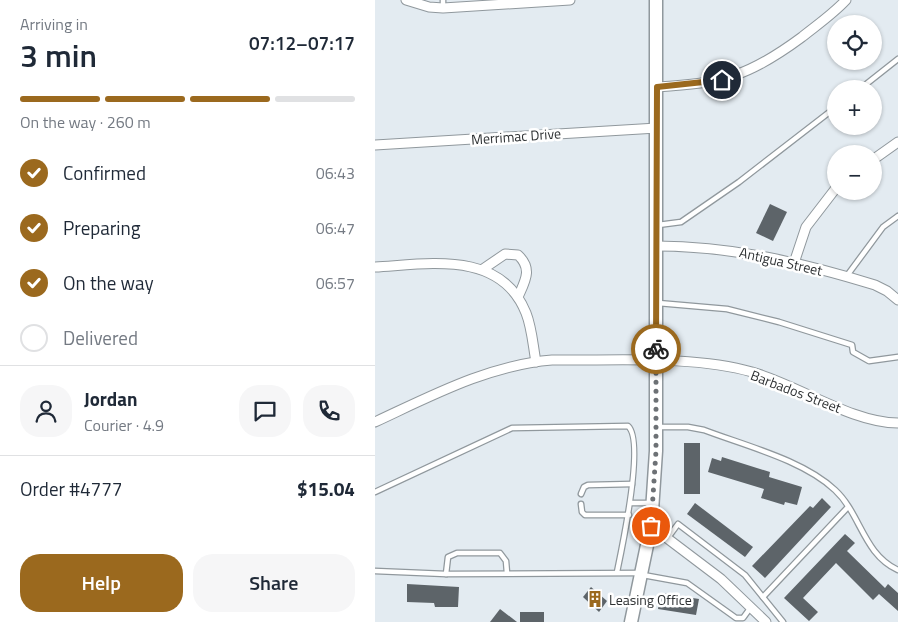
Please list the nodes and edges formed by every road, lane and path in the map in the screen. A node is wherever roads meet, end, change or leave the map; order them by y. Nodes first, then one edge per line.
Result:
1 (405, 0) edge
2 (569, 0) edge
3 (657, 0) edge
4 (846, 0) edge
5 (504, 2) edge
6 (443, 4) edge
7 (898, 59) edge
8 (871, 80) edge
9 (657, 87) junction
10 (827, 114) edge
11 (657, 128) junction
12 (898, 142) edge
13 (375, 146) edge
14 (882, 153) edge
15 (827, 200) edge
16 (898, 216) edge
17 (657, 226) junction
18 (657, 246) junction
19 (794, 263) junction
20 (375, 267) edge
21 (483, 269) junction
22 (846, 277) junction
23 (518, 297) junction
24 (898, 300) edge
25 (657, 303) junction
26 (898, 357) edge
27 (535, 362) junction
28 (656, 362) junction
29 (375, 422) edge
30 (898, 423) edge
31 (656, 427) junction
32 (632, 484) junction
33 (375, 492) edge
34 (581, 494) dead end
35 (631, 503) junction
36 (653, 503) junction
37 (581, 504) dead end
38 (848, 507) junction
39 (629, 515) junction
40 (651, 526) junction
41 (667, 539) junction
42 (898, 570) edge
43 (375, 571) edge
44 (617, 572) junction
45 (507, 573) junction
46 (446, 574) junction
47 (642, 574) junction
48 (763, 597) junction
49 (751, 607) junction
50 (631, 622) edge
51 (766, 622) edge
52 (783, 622) edge

1 - 6 street
2 - 5 street
3 - 9 street
4 - 9 street
5 - 6 street
7 - 8 lane
9 - 11 street
10 - 17 lane
11 - 13 street, Merrimac Drive
11 - 17 street
12 - 14 street
15 - 19 street
16 - 22 lane
17 - 18 street
18 - 19 street, Antigua Street
18 - 25 street
19 - 22 street, Antigua Street
20 - 21 street
21 - 23 street
21 - 23 street
22 - 24 street, Antigua Street
23 - 27 street
25 - 26 lane
25 - 28 street
27 - 28 street, Barbados Street
27 - 29 street, Barbados Street
28 - 30 street, Barbados Street
28 - 31 street
31 - 36 street
31 - 38 lane
32 - 33 lane
32 - 34 lane
32 - 35 lane
35 - 36 lane
35 - 39 lane
36 - 40 street
37 - 39 lane
38 - 42 lane
38 - 48 lane
39 - 44 lane
40 - 41 street
40 - 47 street
41 - 48 lane
41 - 49 street
43 - 46 lane
44 - 45 lane
44 - 47 lane
45 - 46 lane
45 - 46 lane
47 - 49 lane
47 - 50 street
48 - 52 lane
49 - 51 street

